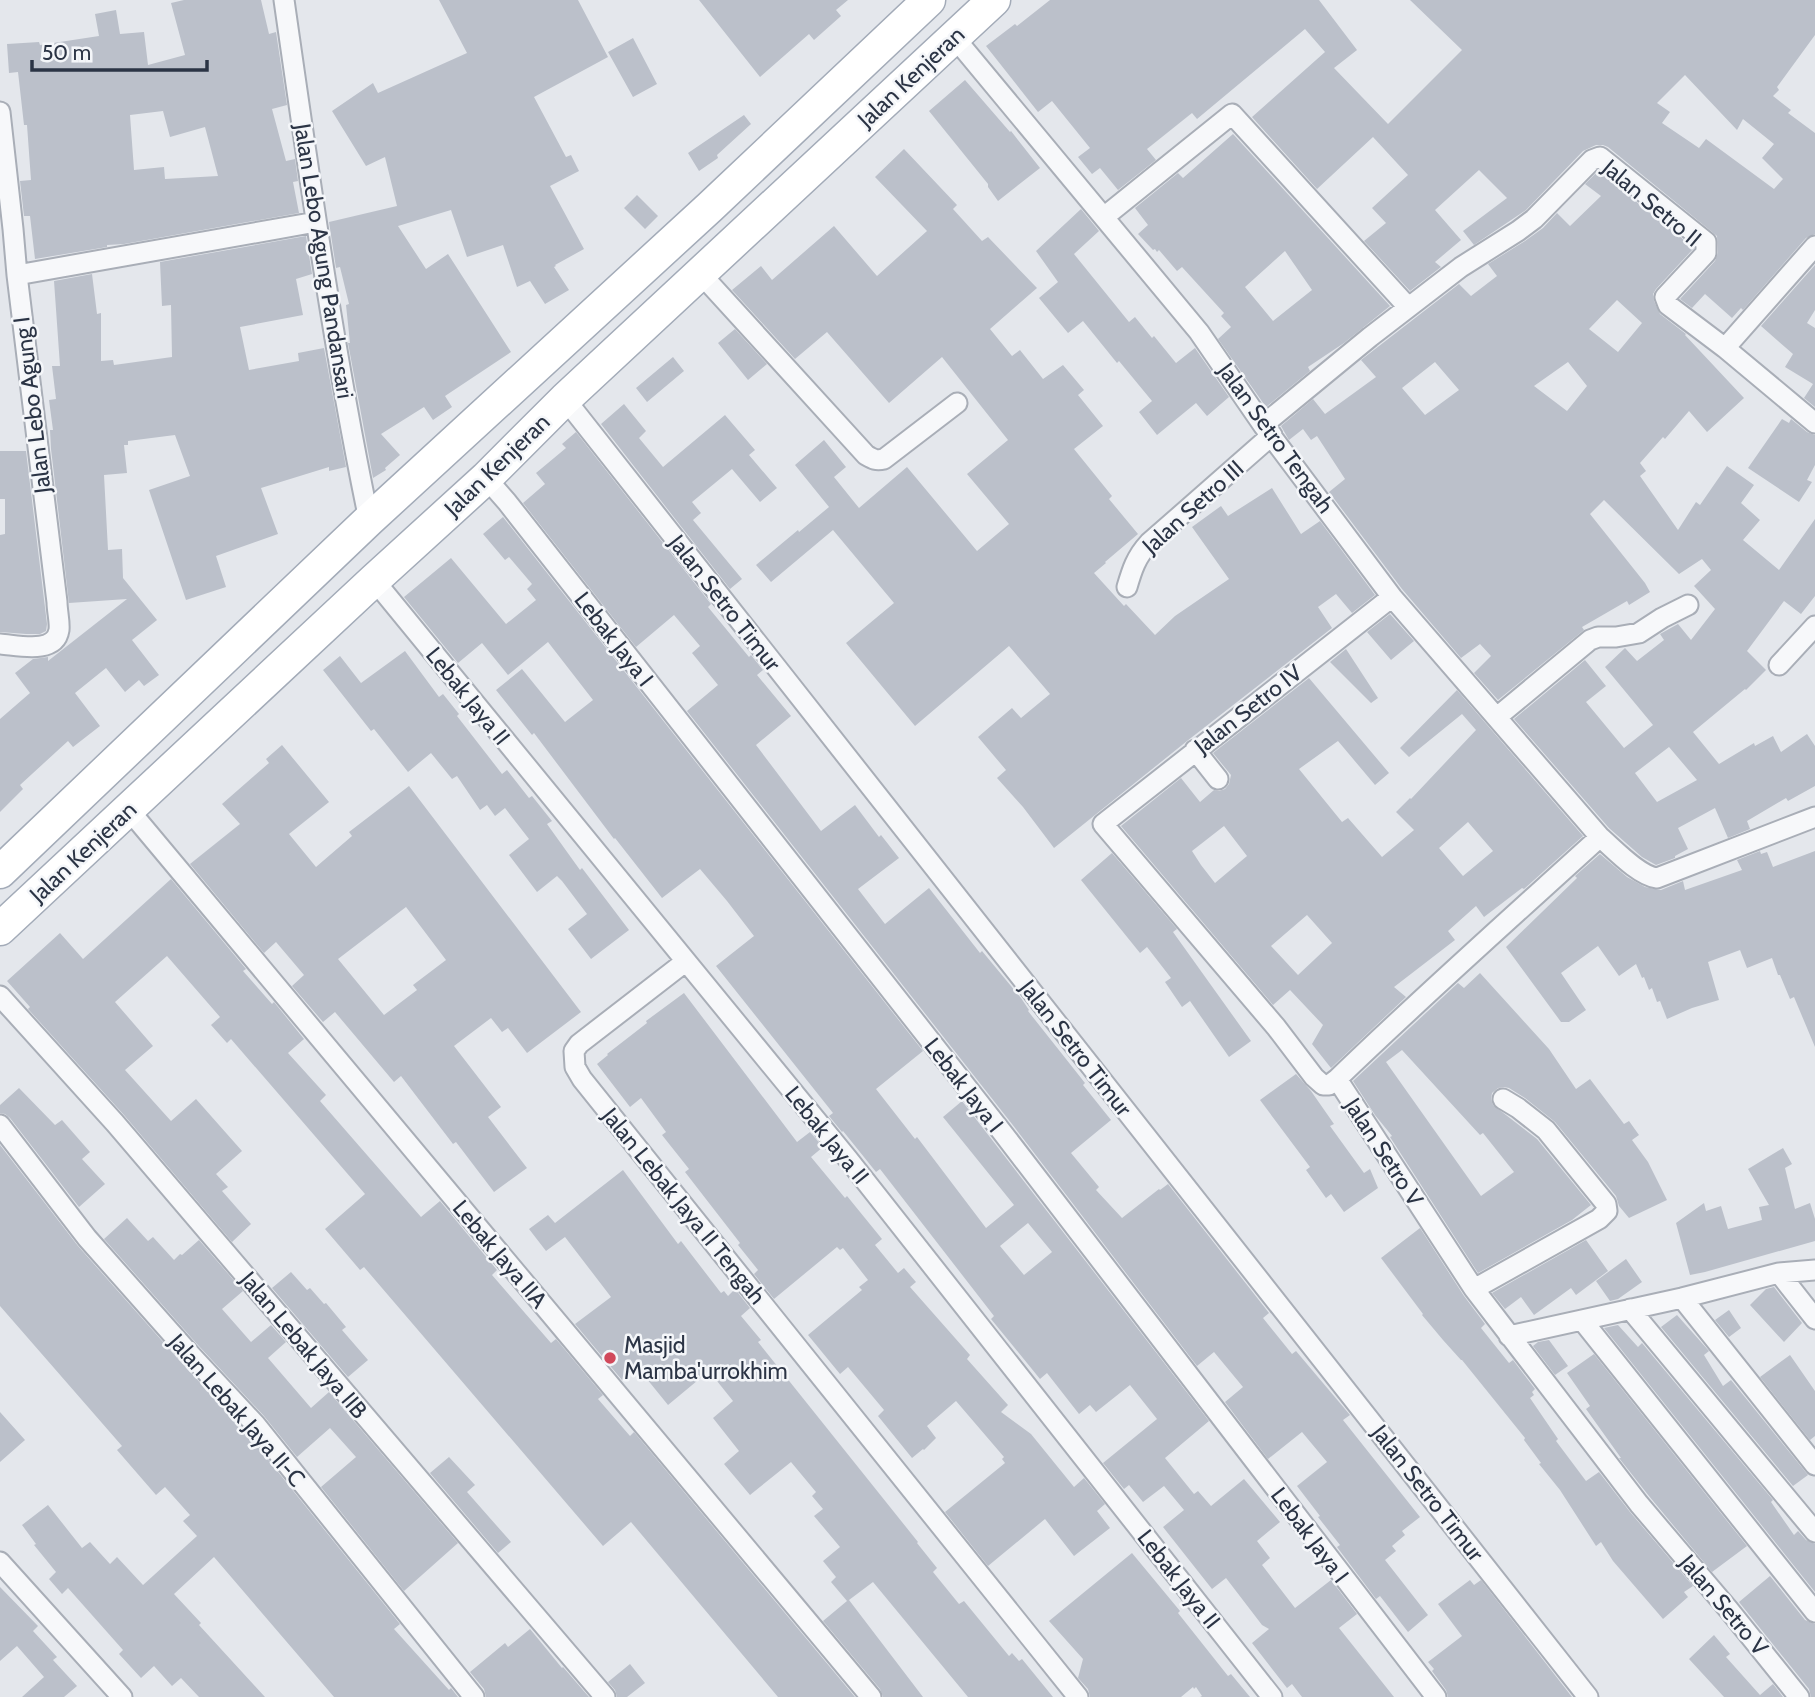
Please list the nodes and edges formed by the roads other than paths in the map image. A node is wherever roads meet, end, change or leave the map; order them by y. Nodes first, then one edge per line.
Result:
1 (284, 0) edge
2 (929, 0) edge
3 (994, 0) edge
4 (954, 37) junction
5 (0, 112) edge
6 (1104, 217) junction
7 (316, 222) junction
8 (7, 229) edge
9 (1815, 246) edge
10 (700, 273) junction
11 (16, 275) junction
12 (1408, 307) junction
13 (1725, 348) junction
14 (565, 399) junction
15 (957, 403) dead end
16 (1815, 423) edge
17 (1268, 430) junction
18 (486, 478) junction
19 (369, 520) junction
20 (374, 580) junction
21 (1127, 587) dead end
22 (1392, 597) junction
23 (1688, 605) dead end
24 (1815, 626) edge
25 (0, 644) edge
26 (1779, 665) dead end
27 (1497, 717) junction
28 (1195, 750) junction
29 (1218, 779) dead end
30 (129, 810) junction
31 (1815, 817) edge
32 (1600, 836) junction
33 (0, 872) edge
34 (0, 929) edge
35 (685, 962) junction
36 (0, 996) edge
37 (1336, 1079) junction
38 (1503, 1099) dead end
39 (0, 1125) edge
40 (1815, 1270) edge
41 (1779, 1273) junction
42 (1474, 1289) junction
43 (1682, 1298) junction
44 (1630, 1309) junction
45 (1815, 1319) edge
46 (1582, 1320) junction
47 (1509, 1336) junction
48 (1815, 1465) edge
49 (1815, 1532) edge
50 (0, 1562) edge
51 (1815, 1612) edge
52 (122, 1697) edge
53 (474, 1697) edge
54 (605, 1697) edge
55 (871, 1697) edge
56 (1078, 1697) edge
57 (1272, 1697) edge
58 (1436, 1697) edge
59 (1588, 1697) edge
60 (1799, 1697) edge

1 - 7 street, Jalan Lebo Agung Pandansari
2 - 19 main road, Jalan Kenjeran
3 - 4 main road, Jalan Kenjeran
4 - 6 street, Jalan Setro Tengah
4 - 10 main road, Jalan Kenjeran
5 - 8 street, Jalan Lebo Agung I
6 - 12 street
6 - 17 street, Jalan Setro Tengah
7 - 11 street
7 - 19 street, Jalan Lebo Agung Pandansari
8 - 11 street, Jalan Lebo Agung I
9 - 13 street
10 - 14 main road, Jalan Kenjeran
10 - 15 street
11 - 25 street, Jalan Lebo Agung I
12 - 13 street, Jalan Setro II
12 - 17 street, Jalan Setro II
13 - 16 street, Jalan Setro II
14 - 18 main road, Jalan Kenjeran
14 - 59 street, Jalan Setro Timur
17 - 21 street, Jalan Setro III
17 - 22 street, Jalan Setro Tengah
18 - 20 main road, Jalan Kenjeran
18 - 58 street, Lebak Jaya I
19 - 33 main road, Jalan Kenjeran
20 - 30 main road, Jalan Kenjeran
20 - 35 street, Lebak Jaya II
22 - 27 street, Jalan Setro Tengah
22 - 28 street, Jalan Setro IV
23 - 27 street
24 - 26 street
27 - 32 street, Jalan Setro Tengah
28 - 29 street
28 - 37 street, Jalan Setro IV
30 - 34 main road, Jalan Kenjeran
30 - 55 street, Lebak Jaya IIA
31 - 32 street
32 - 37 street, Jalan Setro V
35 - 56 street, Jalan Lebak Jaya II Tengah
35 - 57 street, Lebak Jaya II
36 - 54 street, Jalan Lebak Jaya IIB
37 - 42 street, Jalan Setro V
38 - 42 street
39 - 53 street, Jalan Lebak Jaya II-C
40 - 41 street
41 - 43 street
41 - 45 street
42 - 47 street, Jalan Setro V
43 - 44 street
43 - 48 street
44 - 46 street
44 - 49 street
46 - 47 street
46 - 51 street
47 - 60 street, Jalan Setro V
50 - 52 street

